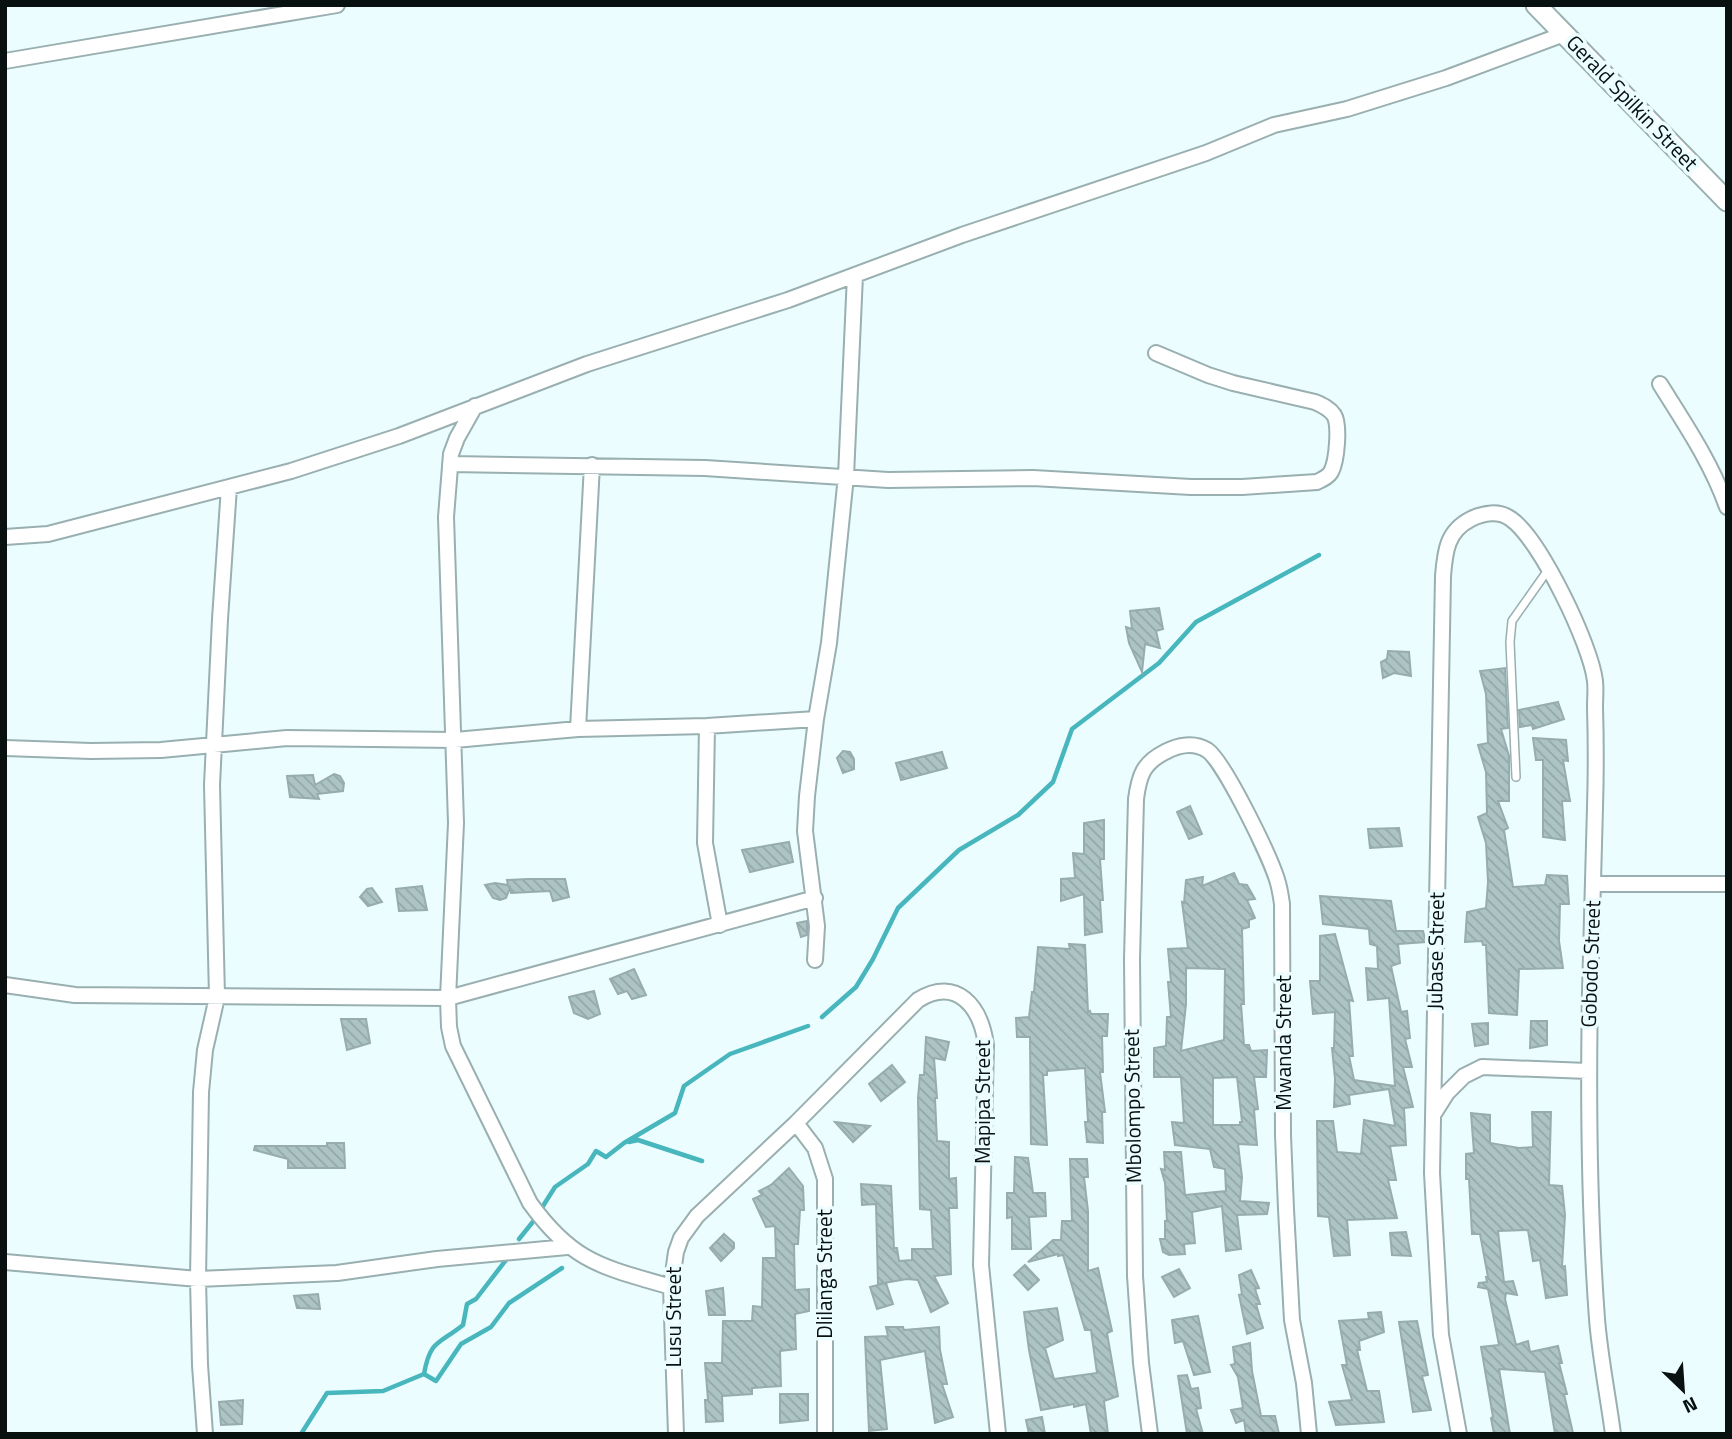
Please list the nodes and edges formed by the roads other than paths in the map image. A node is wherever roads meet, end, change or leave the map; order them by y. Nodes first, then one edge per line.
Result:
1 (337, 5) edge
2 (1536, 5) edge
3 (1564, 34) junction
4 (5, 61) edge
5 (1727, 201) edge
6 (855, 275) junction
7 (1156, 353) dead end
8 (1660, 384) dead end
9 (475, 406) junction
10 (450, 464) junction
11 (592, 465) junction
12 (846, 476) junction
13 (229, 487) junction
14 (1727, 507) edge
15 (1509, 517) joint
16 (5, 537) edge
17 (1548, 570) junction
18 (816, 719) junction
19 (707, 726) junction
20 (579, 729) junction
21 (454, 740) junction
22 (214, 744) junction
23 (5, 748) edge
24 (1139, 777) joint
25 (1516, 777) dead end
26 (1593, 884) junction
27 (1727, 884) edge
28 (815, 898) junction
29 (720, 925) junction
30 (815, 960) dead end
31 (5, 985) edge
32 (217, 997) junction
33 (448, 998) junction
34 (1588, 1071) junction
35 (1434, 1114) junction
36 (796, 1123) junction
37 (567, 1247) junction
38 (5, 1262) edge
39 (198, 1279) junction
40 (671, 1287) junction
41 (205, 1434) edge
42 (676, 1434) edge
43 (825, 1434) edge
44 (998, 1434) edge
45 (1150, 1434) edge
46 (1310, 1434) edge
47 (1459, 1434) edge
48 (1613, 1434) edge

1 - 4 street
2 - 3 street, Gerald Spilkin Street
3 - 5 street, Gerald Spilkin Street
3 - 6 street
6 - 9 street
6 - 12 street
7 - 12 street
8 - 14 street
9 - 10 street
9 - 13 street
10 - 11 street
10 - 21 street
11 - 12 street
11 - 20 street
12 - 18 street
13 - 16 street
13 - 22 street
15 - 17 street, Gobodo Street
15 - 35 street, Jubase Street
17 - 25 lane
17 - 26 street, Gobodo Street
18 - 19 street
18 - 28 street
19 - 20 street
19 - 29 street
20 - 21 street
21 - 22 street
21 - 33 street
22 - 23 street
22 - 32 street
24 - 45 street, Mbolompo Street
24 - 46 street, Mwanda Street
26 - 27 street
26 - 34 street, Gobodo Street
28 - 29 street
28 - 30 street
29 - 33 street
31 - 32 street
32 - 33 street
32 - 39 street
33 - 37 street
34 - 35 street
34 - 48 street, Gobodo Street
35 - 47 street, Jubase Street
36 - 40 street, Lusu Street
36 - 43 street, Dlilanga Street
36 - 44 street, Mapipa Street
37 - 39 street
37 - 40 street
38 - 39 street
39 - 41 street
40 - 42 street, Lusu Street

